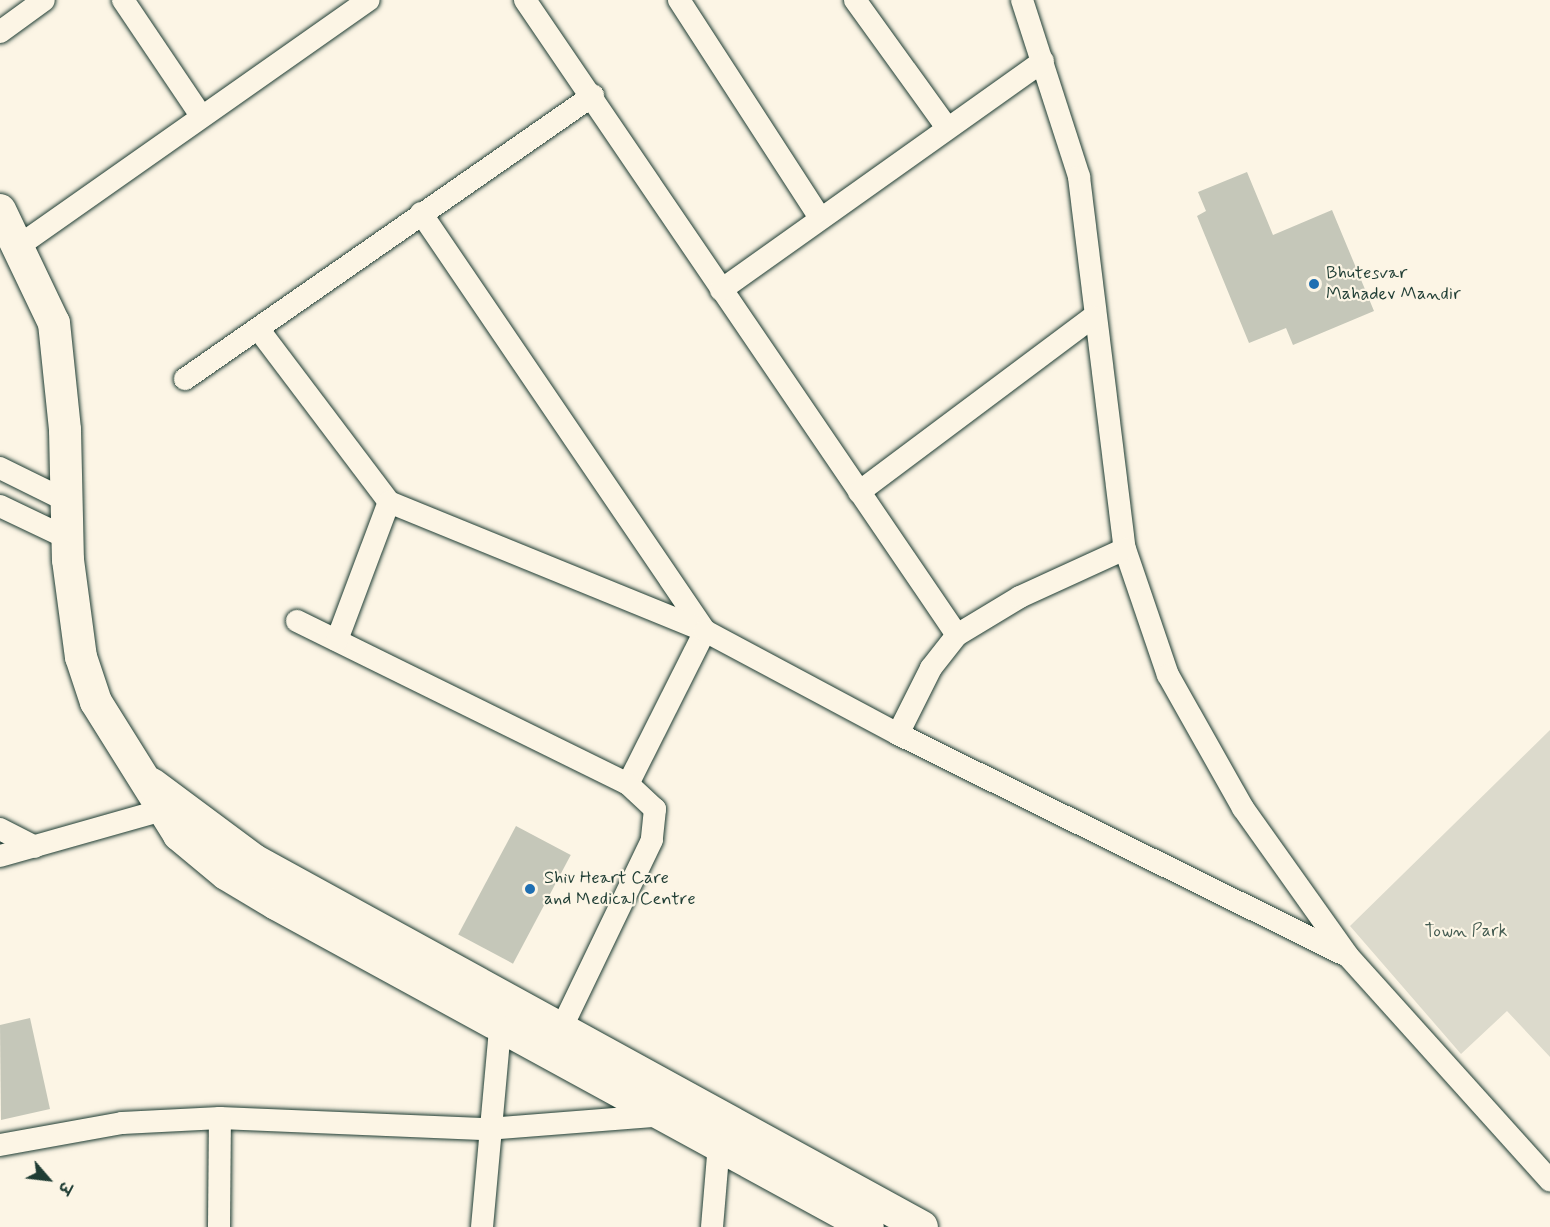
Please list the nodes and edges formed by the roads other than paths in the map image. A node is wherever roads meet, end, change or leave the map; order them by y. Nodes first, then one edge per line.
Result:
1 (123, 0) edge
2 (525, 0) edge
3 (679, 0) edge
4 (855, 0) edge
5 (1022, 0) edge
6 (366, 1) edge
7 (29, 4) edge
8 (0, 32) edge
9 (1043, 61) junction
10 (593, 95) junction
11 (200, 114) junction
12 (946, 126) junction
13 (0, 210) edge
14 (421, 213) junction
15 (820, 218) junction
16 (20, 245) junction
17 (721, 290) junction
18 (1093, 317) junction
19 (259, 330) junction
20 (185, 379) dead end
21 (0, 468) edge
22 (859, 492) junction
23 (65, 500) junction
24 (389, 502) junction
25 (0, 506) edge
26 (67, 538) junction
27 (1125, 549) junction
28 (297, 621) dead end
29 (705, 631) junction
30 (957, 635) junction
31 (337, 640) junction
32 (898, 734) junction
33 (628, 784) junction
34 (165, 800) junction
35 (0, 829) edge
36 (35, 847) junction
37 (0, 856) edge
38 (1348, 956) junction
39 (500, 1028) junction
40 (561, 1029) junction
41 (661, 1116) junction
42 (220, 1118) junction
43 (712, 1124) junction
44 (488, 1129) junction
45 (0, 1145) edge
46 (1550, 1180) edge
47 (219, 1227) edge
48 (482, 1227) edge
49 (712, 1227) edge
50 (868, 1227) edge
51 (922, 1227) edge

1 - 11 street
2 - 10 street
3 - 15 street
4 - 12 street
5 - 9 street
6 - 11 street
7 - 8 street
9 - 12 street
9 - 18 street
10 - 14 street
10 - 17 street
11 - 16 street
12 - 15 street
13 - 16 main road
14 - 19 street
14 - 29 street
15 - 17 street
16 - 23 main road
17 - 22 street
18 - 22 street
18 - 27 street
19 - 20 street
19 - 24 street
21 - 23 street
22 - 30 street
23 - 26 main road
24 - 29 street
24 - 31 street
25 - 26 street
26 - 34 main road
27 - 30 street
27 - 38 street
28 - 31 street
29 - 32 street
29 - 33 street
30 - 32 street
31 - 33 street
32 - 38 street
33 - 40 street
34 - 36 street
34 - 39 main road
34 - 40 main road
35 - 36 street
36 - 37 street
38 - 46 street
39 - 41 main road
39 - 44 street
40 - 43 main road
41 - 43 main road
41 - 43 street
41 - 44 street
42 - 44 street
42 - 45 street
42 - 47 street
43 - 49 street
43 - 50 main road
43 - 51 main road
44 - 48 street

